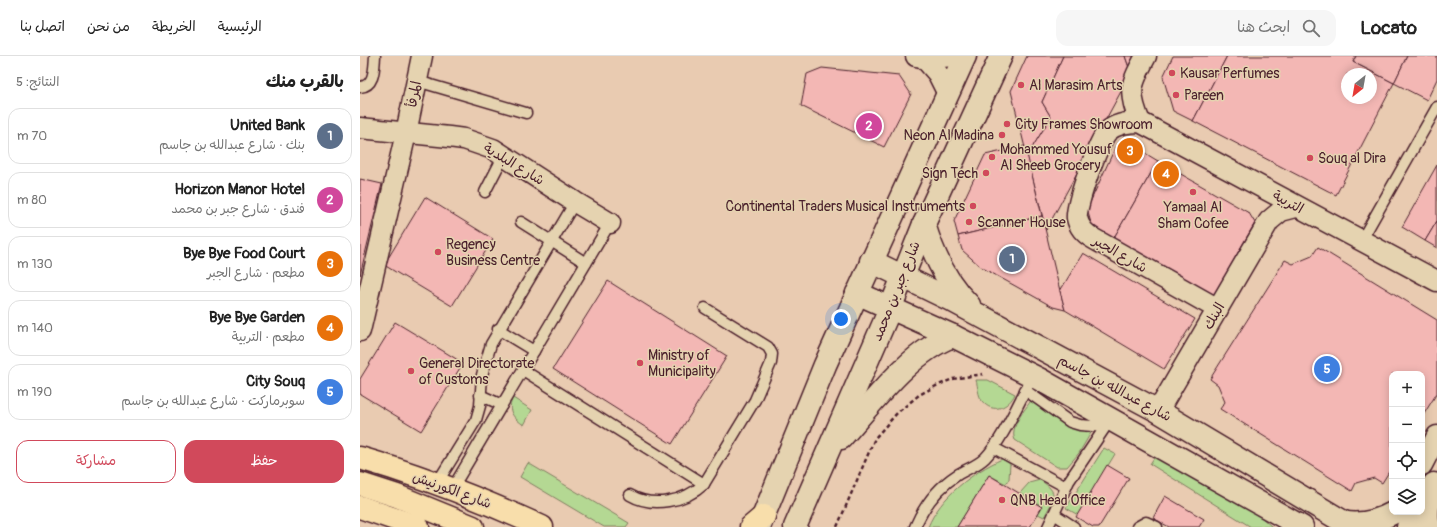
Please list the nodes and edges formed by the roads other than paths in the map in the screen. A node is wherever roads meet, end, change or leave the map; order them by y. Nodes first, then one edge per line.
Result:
1 (375, 56) edge
2 (422, 56) edge
3 (951, 56) edge
4 (965, 56) edge
5 (1001, 56) edge
6 (1146, 56) edge
7 (918, 57) edge
8 (417, 81) junction
9 (360, 87) edge
10 (948, 94) junction
11 (1437, 107) edge
12 (526, 113) dead end
13 (1140, 122) junction
14 (360, 128) edge
15 (406, 133) junction
16 (504, 156) junction
17 (1266, 189) junction
18 (485, 192) dead end
19 (575, 202) junction
20 (1296, 207) junction
21 (1269, 221) junction
22 (521, 222) dead end
23 (610, 223) joint
24 (924, 224) junction
25 (1361, 240) junction
26 (551, 241) junction
27 (871, 261) junction
28 (586, 263) junction
29 (902, 276) junction
30 (1437, 281) edge
31 (857, 293) junction
32 (705, 308) dead end
33 (890, 309) junction
34 (1218, 309) junction
35 (982, 317) junction
36 (498, 329) junction
37 (360, 331) edge
38 (953, 336) junction
39 (534, 351) junction
40 (523, 370) junction
41 (1029, 383) junction
42 (480, 395) junction
43 (502, 405) junction
44 (1158, 411) junction
45 (1108, 424) junction
46 (1437, 436) edge
47 (994, 448) junction
48 (829, 451) junction
49 (360, 458) edge
50 (1425, 459) edge
51 (1436, 481) edge
52 (360, 484) edge
53 (704, 484) junction
54 (444, 486) junction
55 (1066, 487) junction
56 (630, 495) dead end
57 (1425, 498) edge
58 (360, 507) edge
59 (1054, 514) junction
60 (1408, 515) edge
61 (1394, 520) edge
62 (1287, 521) edge
63 (758, 523) edge
64 (1349, 525) edge
65 (418, 527) edge
66 (473, 527) edge
67 (542, 527) edge
68 (795, 527) edge
69 (915, 527) edge
70 (1048, 527) edge
71 (1074, 527) edge
72 (1137, 527) edge
73 (1157, 527) edge
74 (1302, 527) edge
75 (1429, 527) edge

1 - 9 lane
2 - 8 street, المرفأ
3 - 7 street
4 - 10 street
5 - 24 street, شارع جبر بن محمد
6 - 13 street
7 - 10 street
8 - 12 lane
8 - 15 street, المرفأ
10 - 27 street
11 - 25 lane
13 - 17 street, التربية
13 - 34 street, شارع الجبر
14 - 15 street, شارع البلدية
15 - 16 street, شارع البلدية
15 - 37 street, المرفأ
16 - 18 lane
16 - 19 street, شارع البلدية
17 - 20 street, التربية
17 - 21 street, البنك
19 - 23 street, شارع البلدية
19 - 26 lane
20 - 21 street, البنك
20 - 25 street, التربية
21 - 34 street, البنك
22 - 26 lane
23 - 28 lane
24 - 29 street, شارع جبر بن محمد
24 - 35 street
25 - 30 street, التربية
26 - 28 lane
26 - 36 lane
27 - 29 street, شارع عبدالله بن جاسم
27 - 31 street
28 - 39 lane
29 - 33 street, شارع جبر بن محمد
29 - 35 street, شارع عبدالله بن جاسم
31 - 33 street, شارع عبدالله بن جاسم
31 - 63 street
32 - 53 lane
33 - 38 street, شارع عبدالله بن جاسم
33 - 48 street, شارع جبر بن محمد
34 - 44 street, البنك
35 - 44 street, شارع عبدالله بن جاسم
36 - 39 lane
36 - 42 lane
38 - 41 street, شارع عبدالله بن جاسم
38 - 48 street
39 - 40 lane
40 - 43 lane
40 - 53 lane
41 - 45 street, شارع عبدالله بن جاسم
41 - 47 lane
42 - 43 lane
42 - 54 lane
43 - 54 lane
44 - 64 street, شارع عبدالله بن جاسم
45 - 55 lane
45 - 62 street, شارع عبدالله بن جاسم
46 - 50 street
47 - 55 lane
47 - 69 lane
48 - 68 street, شارع جبر بن محمد
49 - 54 highway, شارع الكورنيش
51 - 57 street
51 - 75 street
52 - 66 highway
53 - 56 lane
54 - 67 highway, شارع الكورنيش
55 - 59 lane
58 - 65 highway
59 - 70 lane
59 - 71 lane
60 - 61 street
61 - 64 street
62 - 74 street, شارع عبدالله بن جاسم
72 - 73 lane

